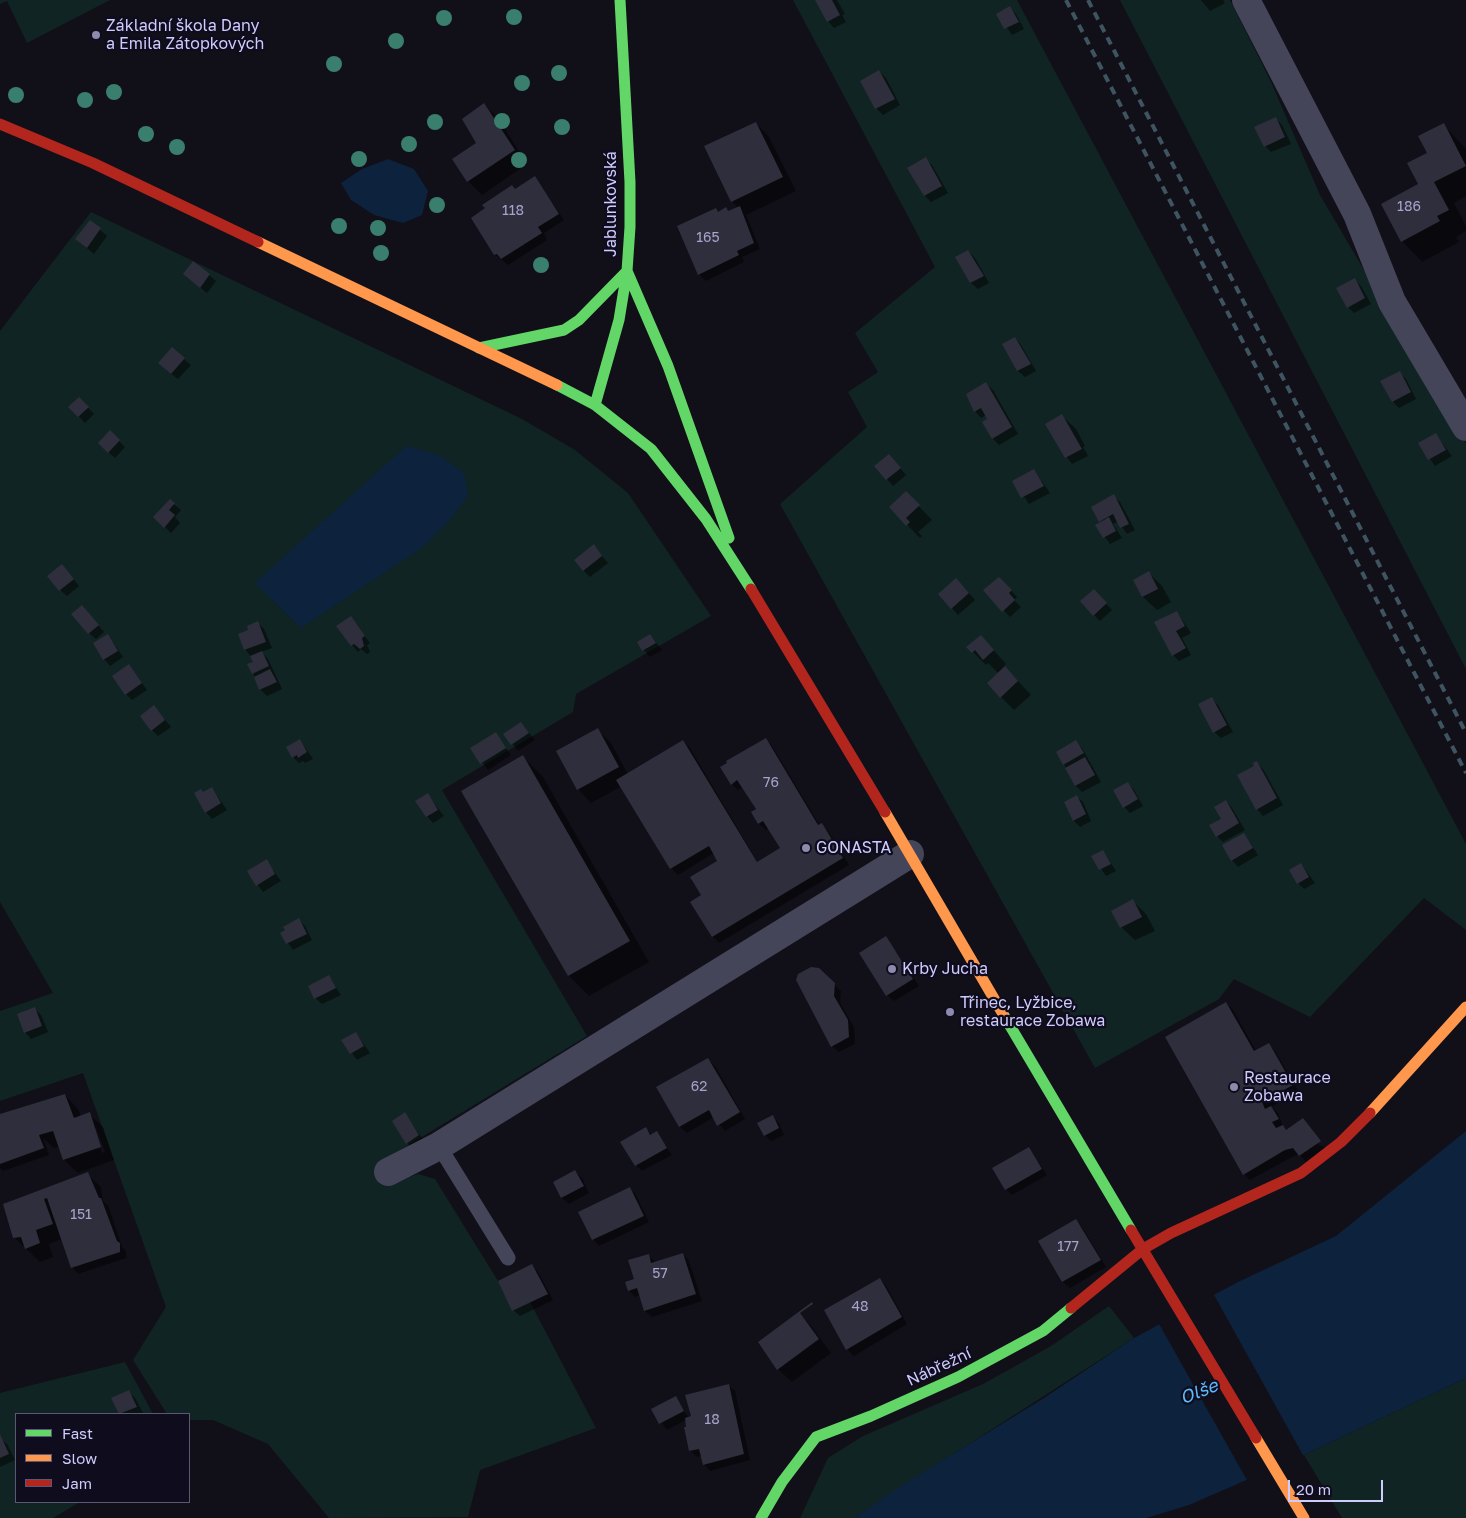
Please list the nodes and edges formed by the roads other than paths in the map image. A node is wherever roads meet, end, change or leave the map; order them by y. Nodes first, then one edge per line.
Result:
1 (620, 0) edge
2 (1246, 0) edge
3 (0, 124) edge
4 (627, 271) junction
5 (479, 348) junction
6 (595, 405) junction
7 (1466, 427) edge
8 (739, 570) junction
9 (910, 854) junction
10 (1466, 1007) edge
11 (439, 1146) junction
12 (388, 1172) dead end
13 (1143, 1249) junction
14 (508, 1258) dead end
15 (761, 1518) edge
16 (1304, 1518) edge

1 - 4 main road, Jablunkovská
2 - 7 street
3 - 5 main road
4 - 5 main road
4 - 6 main road, Jablunkovská
4 - 8 main road
5 - 6 main road
6 - 8 main road
8 - 9 main road
9 - 11 street
9 - 13 main road
10 - 13 main road, Nábřežní
11 - 12 street
11 - 14 lane
13 - 15 main road, Nábřežní
13 - 16 main road

